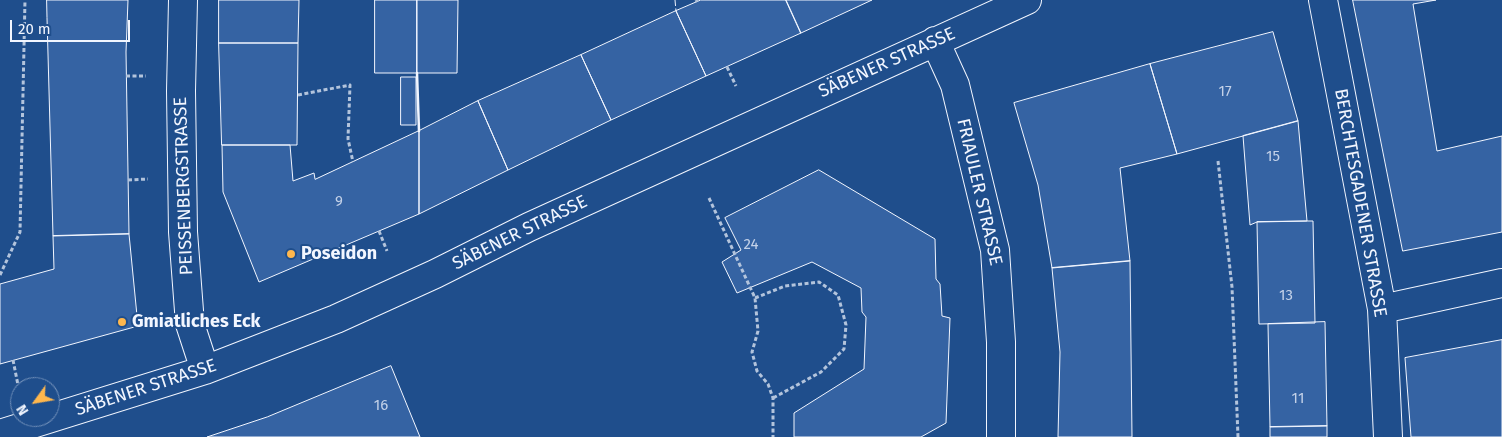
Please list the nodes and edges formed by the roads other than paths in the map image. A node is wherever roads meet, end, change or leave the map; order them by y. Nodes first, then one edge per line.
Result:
1 (183, 0) edge
2 (1027, 0) edge
3 (1322, 0) edge
4 (936, 41) junction
5 (1502, 283) edge
6 (1382, 308) junction
7 (206, 370) junction
8 (0, 434) edge
9 (1001, 437) edge
10 (1388, 437) edge

1 - 7 street, PEISSENBERGSTRASSE
2 - 4 street, SÄBENER STRASSE
3 - 6 street, BERCHTESGADENER STRASSE
4 - 7 street, SÄBENER STRASSE
4 - 9 street, FRIAULER STRASSE
5 - 6 street
6 - 10 street, BERCHTESGADENER STRASSE
7 - 8 street, SÄBENER STRASSE

